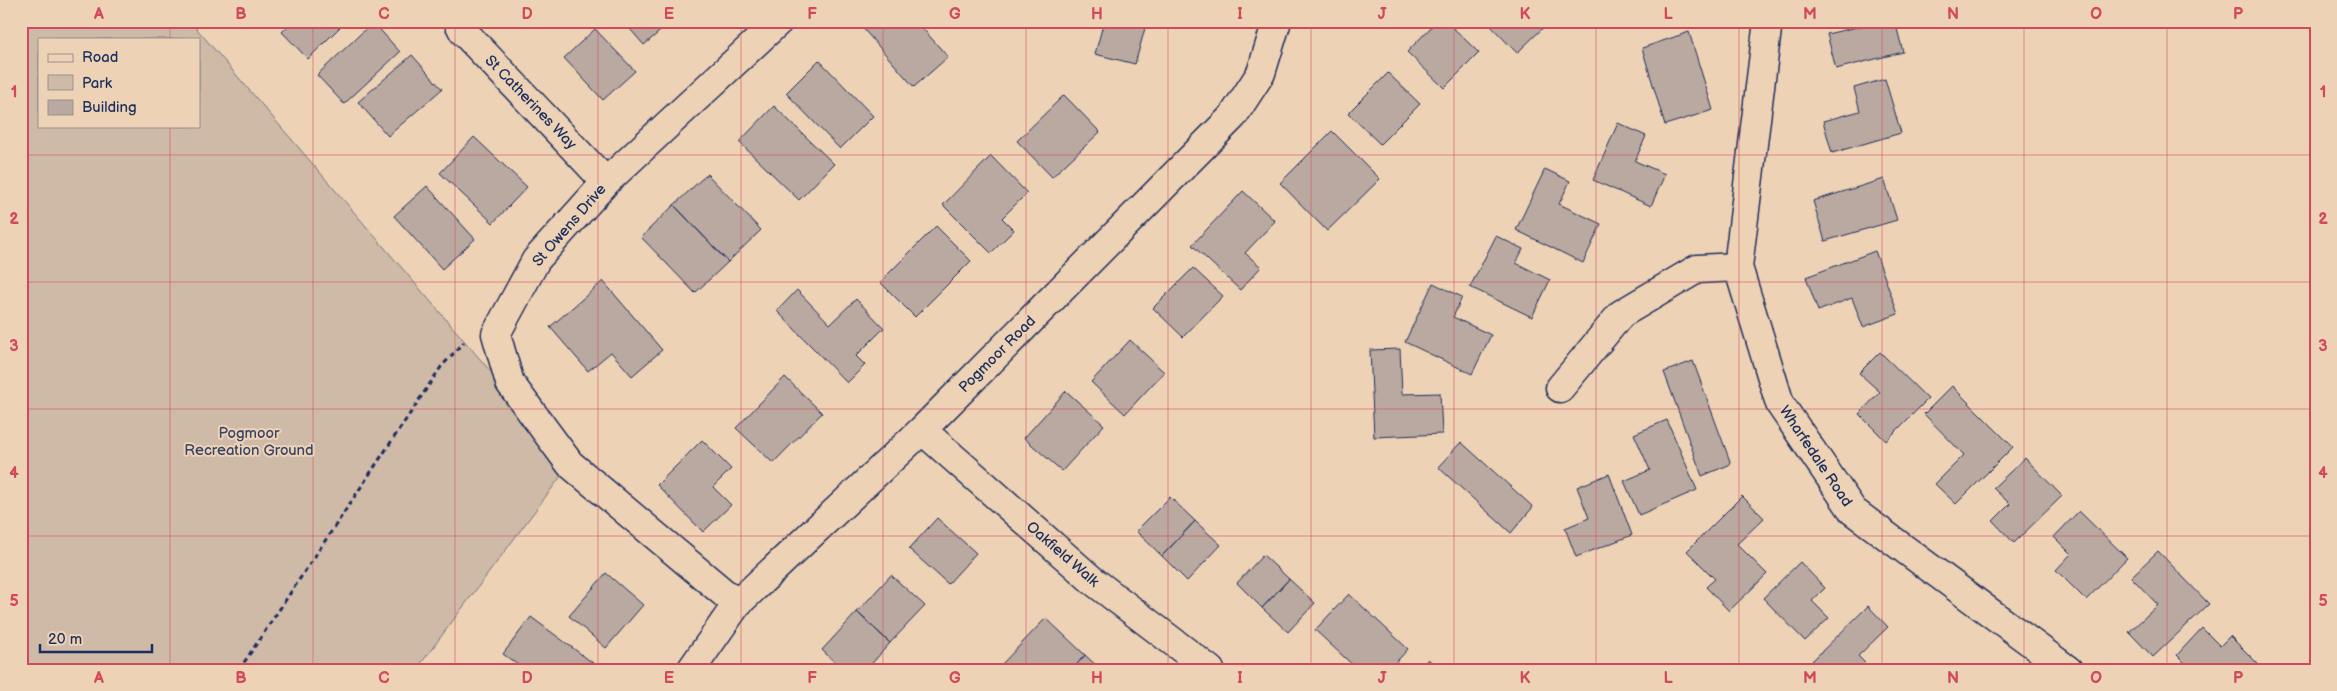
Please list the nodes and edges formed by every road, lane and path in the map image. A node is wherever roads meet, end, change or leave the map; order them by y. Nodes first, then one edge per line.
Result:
1 (458, 21) edge
2 (779, 21) edge
3 (1278, 21) edge
4 (1768, 21) edge
5 (606, 182) junction
6 (1738, 267) junction
7 (496, 334) junction
8 (1560, 388) dead end
9 (922, 430) junction
10 (737, 604) junction
11 (239, 670) edge
12 (691, 670) edge
13 (1210, 670) edge
14 (2068, 670) edge

1 - 5 street, St Catherines Way
2 - 5 street, St Owens Drive
3 - 9 street, Pogmoor Road
4 - 6 street, Wharfedale Road
5 - 7 street, St Owens Drive
6 - 8 street
6 - 14 street, Wharfedale Road
7 - 10 street
7 - 11 path
9 - 10 street, Pogmoor Road
9 - 13 street, Oakfield Walk
10 - 12 street, Pogmoor Road

